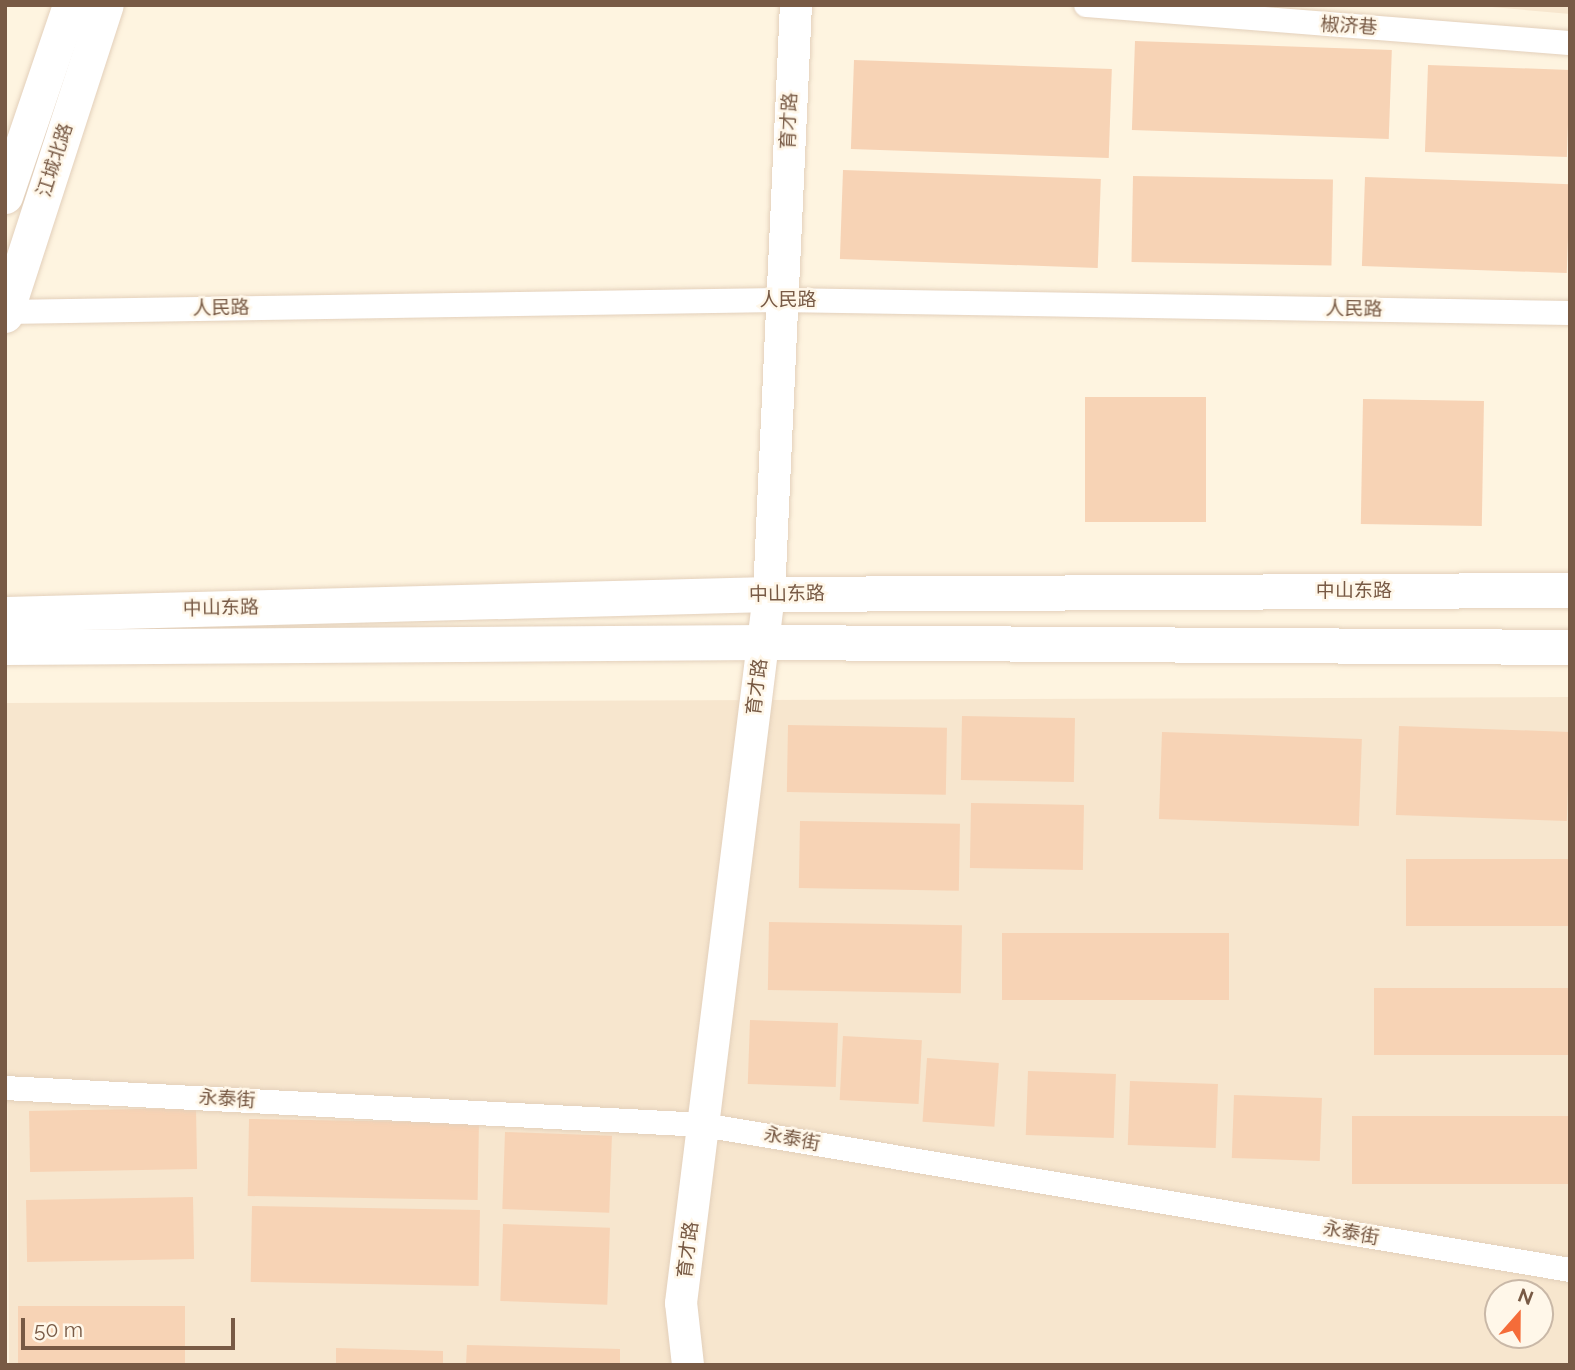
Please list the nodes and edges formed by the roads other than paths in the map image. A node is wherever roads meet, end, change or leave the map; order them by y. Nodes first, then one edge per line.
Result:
1 (70, 5) edge
2 (106, 5) edge
3 (796, 5) edge
4 (1086, 5) edge
5 (1570, 43) edge
6 (5, 196) edge
7 (779, 300) junction
8 (5, 313) edge
9 (1570, 313) edge
10 (1570, 590) edge
11 (769, 594) junction
12 (5, 614) edge
13 (763, 642) junction
14 (1570, 647) edge
15 (5, 648) edge
16 (5, 1088) edge
17 (703, 1125) junction
18 (1570, 1270) edge
19 (688, 1365) edge

1 - 6 main road, 江城北路
2 - 8 main road, 江城北路
3 - 7 street, 育才路
4 - 5 street, 椒济巷
7 - 8 street, 人民路
7 - 9 street, 人民路
7 - 11 street, 育才路
10 - 11 main road, 中山东路
11 - 12 main road, 中山东路
11 - 13 street, 育才路
13 - 14 main road, 中山东路
13 - 15 main road, 中山东路
13 - 17 street, 育才路
16 - 17 street, 永泰街
17 - 18 street, 永泰街
17 - 19 street, 育才路

